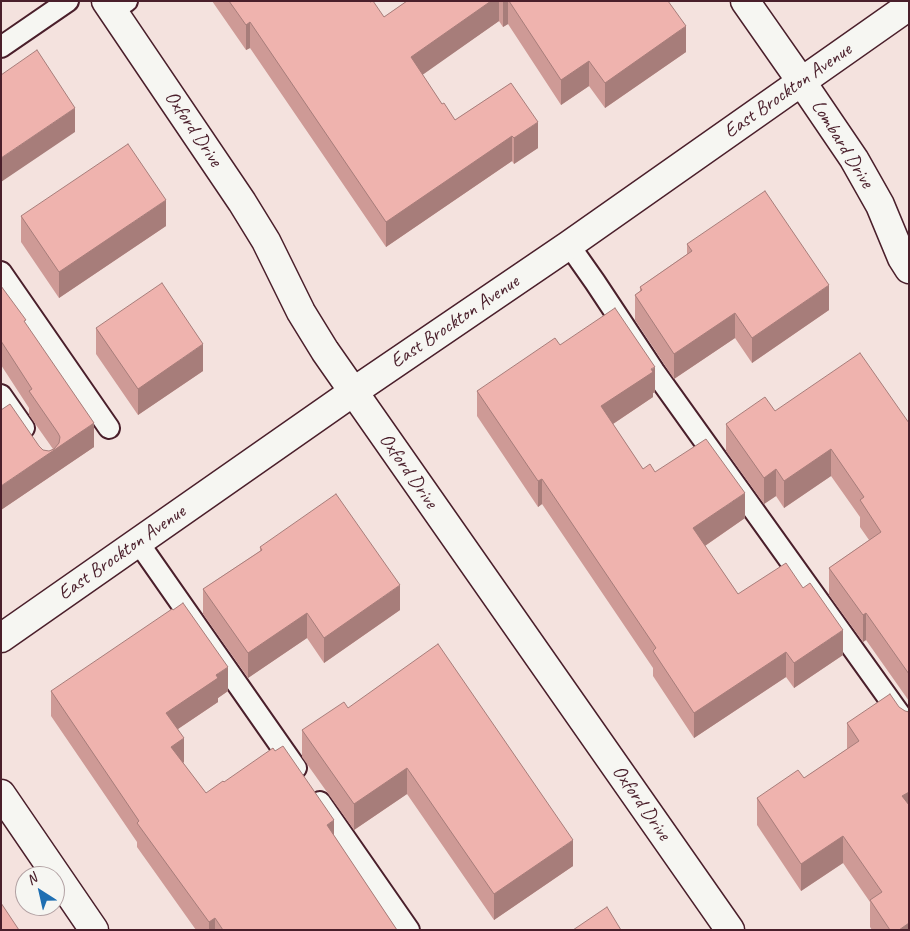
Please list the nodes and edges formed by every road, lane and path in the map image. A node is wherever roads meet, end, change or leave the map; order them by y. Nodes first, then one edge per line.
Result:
1 (68, 1) edge
2 (745, 1) edge
3 (115, 5) edge
4 (909, 6) edge
5 (1, 47) edge
6 (801, 81) junction
7 (570, 245) junction
8 (909, 269) edge
9 (1, 272) edge
10 (353, 392) junction
11 (1, 394) edge
12 (109, 428) dead end
13 (32, 440) edge
14 (138, 542) junction
15 (1, 638) edge
16 (909, 727) edge
17 (1, 794) edge
18 (94, 930) edge
19 (409, 930) edge
20 (730, 930) edge

1 - 5 lane
2 - 6 street, Lombard Drive
3 - 10 street, Oxford Drive
4 - 6 street, East Brockton Avenue
6 - 7 street, East Brockton Avenue
6 - 8 street, Lombard Drive
7 - 10 street, East Brockton Avenue
7 - 16 lane
9 - 12 lane
10 - 14 street, East Brockton Avenue
10 - 20 street, Oxford Drive
11 - 13 lane
14 - 15 street, East Brockton Avenue
14 - 19 lane
17 - 18 street

